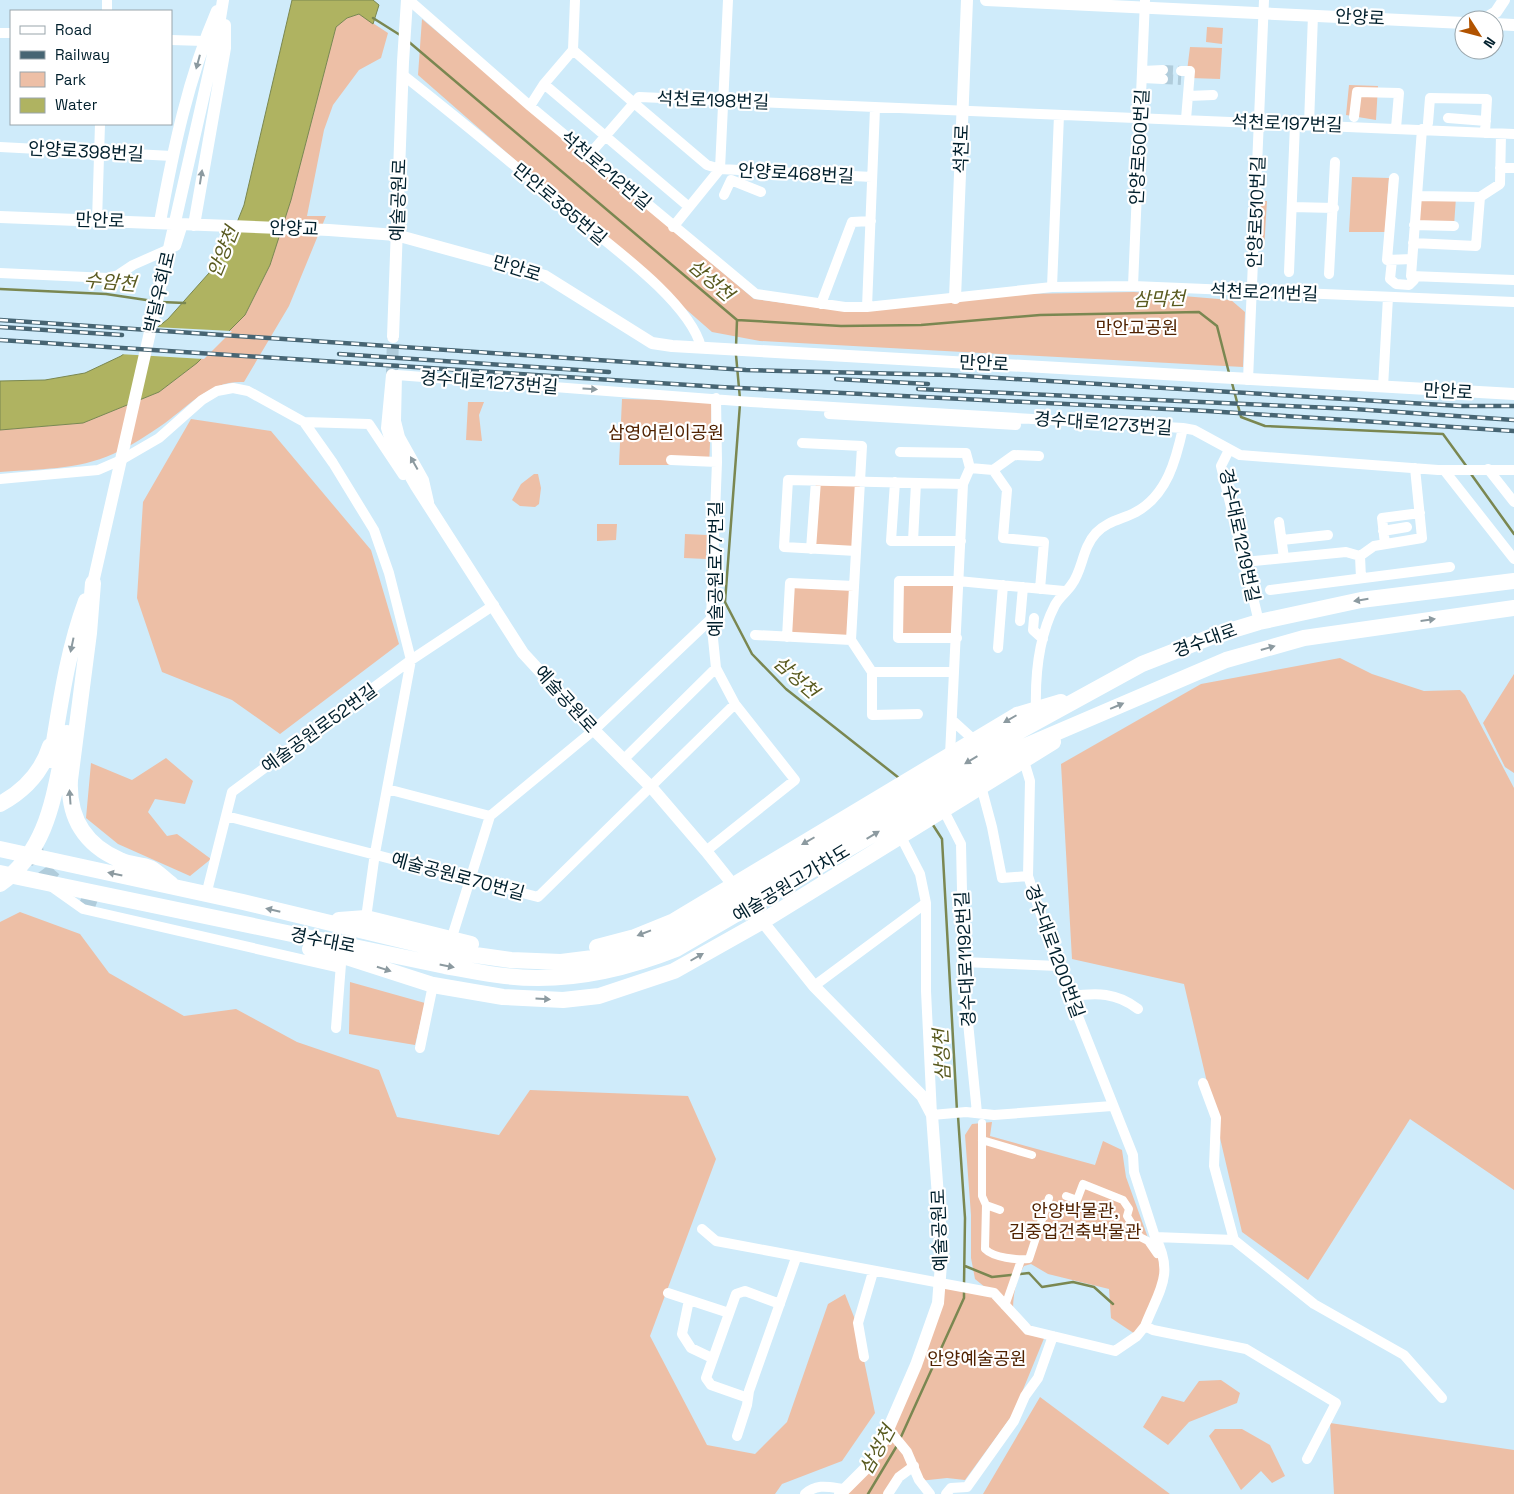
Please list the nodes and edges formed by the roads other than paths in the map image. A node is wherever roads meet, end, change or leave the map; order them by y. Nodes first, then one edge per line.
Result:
1 (223, 0) edge
2 (575, 0) edge
3 (728, 0) edge
4 (967, 0) edge
5 (986, 0) edge
6 (1264, 0) edge
7 (407, 1) edge
8 (1145, 4) edge
9 (1265, 14) junction
10 (1313, 15) junction
11 (1454, 22) edge
12 (172, 40) edge
13 (204, 42) junction
14 (573, 50) junction
15 (403, 69) junction
16 (1143, 74) junction
17 (1163, 74) tunnel mouth
18 (1184, 77) dead end
19 (544, 84) junction
20 (1213, 95) dead end
21 (1188, 96) junction
22 (724, 100) junction
23 (634, 103) junction
24 (530, 106) junction
25 (875, 108) junction
26 (962, 111) junction
27 (1059, 116) junction
28 (1354, 117) dead end
29 (1448, 118) dead end
30 (1141, 119) junction
31 (1186, 119) junction
32 (1486, 121) junction
33 (1260, 122) junction
34 (1295, 124) junction
35 (1309, 124) junction
36 (100, 125) edge
37 (1425, 126) junction
38 (1396, 128) junction
39 (1485, 132) junction
40 (1501, 134) junction
41 (1514, 134) edge
42 (606, 136) junction
43 (0, 147) edge
44 (99, 151) junction
45 (589, 155) junction
46 (172, 156) junction
47 (1335, 162) dead end
48 (1500, 168) junction
49 (1514, 168) edge
50 (720, 169) junction
51 (872, 177) junction
52 (1394, 178) dead end
53 (761, 192) dead end
54 (724, 195) dead end
55 (1417, 196) junction
56 (1480, 197) junction
57 (689, 206) junction
58 (1292, 207) junction
59 (1334, 208) junction
60 (0, 216) edge
61 (98, 221) junction
62 (160, 222) junction
63 (871, 222) junction
64 (192, 225) junction
65 (1414, 225) junction
66 (1454, 226) dead end
67 (673, 227) junction
68 (328, 230) joint
69 (396, 235) junction
70 (1412, 243) junction
71 (1412, 259) junction
72 (1392, 260) junction
73 (1289, 272) dead end
74 (0, 273) edge
75 (1329, 274) dead end
76 (1414, 280) dead end
77 (1514, 280) edge
78 (1133, 286) junction
79 (1052, 287) junction
80 (1253, 291) junction
81 (1388, 297) junction
82 (955, 298) junction
83 (1514, 302) edge
84 (821, 304) junction
85 (867, 307) junction
86 (394, 337) tunnel mouth
87 (701, 347) junction
88 (392, 375) tunnel mouth
89 (1244, 380) junction
90 (1383, 388) junction
91 (1514, 394) edge
92 (718, 398) junction
93 (872, 412) junction
94 (829, 414) dead end
95 (304, 422) junction
96 (1016, 425) dead end
97 (1183, 428) junction
98 (802, 443) dead end
99 (1229, 450) junction
100 (900, 452) dead end
101 (1039, 456) dead end
102 (671, 460) dead end
103 (717, 462) junction
104 (970, 468) junction
105 (1415, 468) junction
106 (1486, 469) junction
107 (993, 470) junction
108 (1446, 470) junction
109 (1514, 470) edge
110 (0, 479) edge
111 (816, 481) junction
112 (860, 482) junction
113 (895, 482) junction
114 (916, 483) junction
115 (963, 484) junction
116 (1514, 502) edge
117 (430, 508) junction
118 (1420, 513) junction
119 (1280, 522) dead end
120 (1407, 527) dead end
121 (1383, 530) junction
122 (1328, 535) dead end
123 (1282, 540) junction
124 (913, 541) junction
125 (960, 541) junction
126 (1385, 544) junction
127 (811, 549) junction
128 (856, 551) junction
129 (1360, 556) junction
130 (1284, 558) junction
131 (1514, 559) edge
132 (1244, 562) junction
133 (1450, 567) dead end
134 (1361, 578) junction
135 (958, 581) junction
136 (1514, 581) edge
137 (93, 583) junction
138 (1003, 585) junction
139 (854, 586) junction
140 (1023, 587) junction
141 (1040, 589) junction
142 (1270, 590) dead end
143 (1064, 591) junction
144 (494, 605) junction
145 (1514, 608) edge
146 (711, 618) junction
147 (1034, 618) dead end
148 (1020, 621) dead end
149 (1259, 622) junction
150 (89, 633) junction
151 (755, 635) dead end
152 (787, 637) junction
153 (957, 638) junction
154 (1043, 639) junction
155 (851, 640) junction
156 (998, 648) dead end
157 (411, 660) junction
158 (716, 668) junction
159 (872, 672) junction
160 (954, 672) junction
161 (1090, 694) junction
162 (734, 704) junction
163 (1036, 709) junction
164 (918, 714) dead end
165 (952, 720) junction
166 (1072, 726) junction
167 (55, 727) junction
168 (594, 730) junction
169 (974, 740) junction
170 (950, 755) junction
171 (623, 760) junction
172 (1024, 761) junction
173 (981, 786) junction
174 (650, 787) junction
175 (387, 789) junction
176 (935, 802) junction
177 (0, 804) edge
178 (226, 816) junction
179 (490, 816) junction
180 (37, 827) dead end
181 (904, 833) junction
182 (0, 849) edge
183 (706, 851) junction
184 (375, 853) junction
185 (0, 872) edge
186 (1028, 876) junction
187 (470, 880) junction
188 (47, 883) junction
189 (0, 884) edge
190 (733, 884) junction
191 (176, 888) junction
192 (206, 895) junction
193 (926, 903) junction
194 (100, 904) tunnel mouth
195 (366, 918) junction
196 (321, 921) junction
197 (763, 921) junction
198 (314, 939) junction
199 (451, 940) junction
200 (644, 954) junction
201 (340, 959) junction
202 (962, 962) junction
203 (1058, 966) junction
204 (433, 985) junction
205 (814, 986) junction
206 (1070, 996) junction
207 (1138, 1009) dead end
208 (336, 1028) dead end
209 (420, 1048) dead end
210 (1203, 1083) dead end
211 (1112, 1106) junction
212 (977, 1113) junction
213 (937, 1115) junction
214 (982, 1123) dead end
215 (982, 1140) junction
216 (1032, 1155) dead end
217 (1066, 1196) dead end
218 (1049, 1198) dead end
219 (986, 1205) junction
220 (1000, 1210) dead end
221 (702, 1229) dead end
222 (1155, 1237) junction
223 (1234, 1240) junction
224 (1156, 1254) dead end
225 (796, 1258) junction
226 (1021, 1260) junction
227 (873, 1272) junction
228 (944, 1284) junction
229 (668, 1293) dead end
230 (689, 1300) junction
231 (780, 1304) junction
232 (1005, 1306) junction
233 (729, 1313) junction
234 (1145, 1326) junction
235 (1053, 1336) junction
236 (864, 1357) dead end
237 (712, 1358) junction
238 (748, 1398) junction
239 (1442, 1398) dead end
240 (891, 1433) junction
241 (737, 1436) dead end
242 (1307, 1458) dead end
243 (914, 1466) junction
244 (842, 1492) edge
245 (805, 1494) edge
246 (888, 1494) edge
247 (930, 1494) edge
248 (946, 1494) edge

1 - 13 street
64 -> 1 street
1 - 137 street, 박달우회로
2 - 14 street
3 - 22 street, 안양로468번길
4 - 26 street, 석천로
5 - 8 street, 안양로
6 - 9 street, 안양로510번길
7 - 15 street, 예술공원로
7 - 24 street, 석천로212번길
8 - 9 street, 안양로
8 - 16 street, 안양로500번길
9 - 10 street, 안양로
9 - 33 street, 안양로510번길
10 - 11 street, 안양로
10 - 35 street
12 - 13 street
13 -> 46 street
14 - 19 street
14 - 23 street, 석천로198번길
15 - 69 street, 예술공원로
15 - 87 street, 만안로385번길
16 - 17 street
16 - 30 street, 안양로500번길
18 - 21 street
19 - 24 street
19 - 42 street
20 - 21 street
21 - 31 street
22 - 23 street, 석천로198번길
22 - 25 street, 석천로198번길
22 - 50 street, 안양로468번길
23 - 42 street
23 - 50 street, 안양로468번길
24 - 45 street, 석천로212번길
25 - 26 street, 석천로198번길
25 - 51 street
26 - 27 street, 석천로197번길
26 - 82 street, 석천로
27 - 30 street, 석천로197번길
27 - 79 street
28 - 38 street
29 - 32 street
30 - 31 street, 석천로197번길
30 - 78 street, 안양로500번길
31 - 33 street, 석천로197번길
32 - 37 street
32 - 39 street
33 - 34 street, 석천로197번길
33 - 80 street, 안양로510번길
34 - 35 street, 석천로197번길
34 - 58 street
35 - 38 street, 석천로197번길
36 - 44 street
37 - 38 street, 석천로197번길
37 - 39 street, 석천로197번길
37 - 55 street
39 - 40 street, 석천로197번길
40 - 41 street, 석천로197번길
40 - 48 street
42 - 45 street
42 - 57 street
43 - 44 street, 안양로398번길
44 - 46 street, 안양로398번길
44 - 61 street
45 - 67 street, 석천로212번길
46 - 62 street
47 - 59 street
48 - 49 street
48 - 56 street
50 - 51 street, 안양로468번길
50 - 57 street, 안양로468번길
51 - 63 street
52 - 72 street
53 - 54 street
55 - 56 street
55 - 65 street
56 - 70 street
57 - 67 street, 안양로468번길
58 - 59 street
58 - 73 street
59 - 75 street
60 - 61 street, 만안로
61 - 62 street, 만안로
62 - 64 street, 만안로
63 - 84 street
63 - 85 street
64 - 68 street, 안양교
64 - 74 street
65 - 66 street
65 - 70 street
67 - 84 street, 석천로212번길
68 - 69 street, 만안로
69 - 86 street, 예술공원로
69 - 87 street, 만안로
70 - 71 street
71 - 72 street
71 - 77 street
72 - 76 street
78 - 79 street, 석천로211번길
78 - 80 street, 석천로211번길
79 - 82 street, 석천로211번길
80 - 81 street, 석천로211번길
80 - 89 street, 안양로510번길
81 - 83 street, 석천로211번길
81 - 90 street
82 - 85 street, 석천로212번길
84 - 85 street, 석천로212번길
87 - 89 street, 만안로
88 - 117 street, 예술공원로
89 - 90 street, 만안로
90 - 91 street, 만안로
92 - 93 street, 경수대로1273번길
92 - 103 street, 예술공원로77번길
117 -> 92 street, 경수대로1273번길
93 - 94 street
93 - 96 street
93 - 97 street, 경수대로1273번길
95 - 110 street
95 - 117 street
95 - 157 street
97 - 99 street, 경수대로1273번길
97 - 143 street
98 - 112 street
99 - 105 street, 경수대로1273번길
99 - 132 street, 경수대로1219번길
100 - 104 street
101 - 107 street
102 - 103 street
103 - 146 street, 예술공원로77번길
104 - 107 street
104 - 115 street
105 - 108 street, 경수대로1273번길
105 - 118 street
106 - 108 street, 경수대로1273번길
106 - 109 street
106 - 116 street
107 - 141 street
108 - 131 street
111 - 112 street
111 - 127 street
111 - 127 street
112 - 113 street
112 - 128 street
113 - 114 street
113 - 124 street
114 - 115 street
114 - 124 street
115 - 125 street
117 - 144 street, 예술공원로
118 - 121 street
118 - 126 street
119 - 123 street
120 - 121 street
121 - 126 street
122 - 123 street
123 - 130 street
124 - 125 street
125 - 135 street
126 - 129 street
127 - 128 street
128 - 139 street
129 - 130 street
129 - 134 street
130 - 132 street
132 - 149 street, 경수대로1219번길
133 - 134 street
134 - 142 street
135 - 138 street
135 - 153 street
135 - 153 street
136 -> 149 main road, 경수대로
137 - 150 main road
137 -> 167 main road
138 - 140 street
138 - 156 street
139 - 152 street
139 - 155 street
140 - 141 street
140 - 148 street
141 - 143 street
143 - 154 street
144 - 157 street, 예술공원로52번길
144 - 168 street, 예술공원로
166 -> 145 main road, 경수대로
146 - 158 street, 예술공원로77번길
146 - 168 street
147 - 154 street
149 - 161 main road, 경수대로
150 - 189 main road
191 -> 150 main road
151 - 152 street
152 - 155 street
153 - 160 street
154 - 163 street
155 - 159 street
157 - 175 street, 경수대로
157 - 178 street, 예술공원로52번길
158 - 162 street, 예술공원로77번길
158 - 171 street
159 - 160 street
159 - 164 street
160 - 165 street
161 - 163 main road
161 -> 176 main road, 경수대로
162 - 174 street
162 - 183 street, 예술공원로77번길
163 -> 169 main road
165 - 169 street
165 - 170 street
166 - 172 main road
166 - 176 main road, 경수대로
167 - 177 main road
167 - 180 main road
168 - 171 street, 예술공원로
168 - 179 street
169 - 170 main road
170 -> 190 main road
171 - 174 street, 예술공원로
172 - 173 main road
172 - 186 street, 경수대로1200번길
173 - 176 main road
173 - 186 street
174 - 183 street, 예술공원로
174 - 187 street, 예술공원로70번길
175 - 179 street
175 - 184 street, 경수대로
176 - 181 main road
176 - 200 main road, 예술공원고가차도
176 - 202 street, 경수대로1192번길
178 - 184 street, 예술공원로70번길
178 - 192 street, 예술공원로52번길
179 - 187 street
181 - 193 street
181 - 197 main road
191 -> 182 main road, 경수대로
183 - 190 street, 예술공원로
184 - 187 street, 예술공원로70번길
184 - 195 street, 경수대로
185 - 188 main road, 경수대로
186 - 203 street, 경수대로1200번길
187 - 199 street
188 - 198 main road, 경수대로
188 - 201 street
190 - 197 street, 예술공원로
190 -> 199 main road
191 - 192 main road, 경수대로
196 -> 192 main road, 경수대로
193 - 205 street
193 - 213 street
194 - 201 main road
195 - 196 main road
195 - 199 main road
196 - 200 main road, 경수대로
204 -> 197 main road
197 - 205 street, 예술공원로
198 -> 200 main road, 경수대로
198 - 201 main road
201 -> 204 main road
201 - 208 street
202 - 203 street
202 - 212 street, 경수대로1192번길
203 - 206 street, 경수대로1200번길
204 - 209 street
205 - 213 street, 예술공원로
206 - 207 street
206 - 211 street, 경수대로1200번길
210 - 223 street
211 - 212 street
211 - 222 street, 경수대로1200번길
212 - 213 street
213 - 228 street, 예술공원로
214 - 215 street
215 - 216 street
215 - 219 street
217 - 224 street
218 - 226 street
219 - 220 street
219 - 226 street
221 - 225 street
222 - 223 street
222 - 234 street, 경수대로1200번길
223 - 239 street
225 - 227 street
225 - 231 street
226 - 232 street
227 - 228 street
227 - 236 street
228 - 232 street
228 - 240 street, 예술공원로
229 - 230 street
230 - 233 street
230 - 237 street
231 - 233 street
231 - 238 street
232 - 235 street
233 - 237 street
234 - 235 street
234 - 242 street
235 - 248 street
237 - 238 street
238 - 241 street
240 - 243 street
240 - 244 street, 예술공원로
243 - 246 street
243 - 247 street
244 - 245 street

